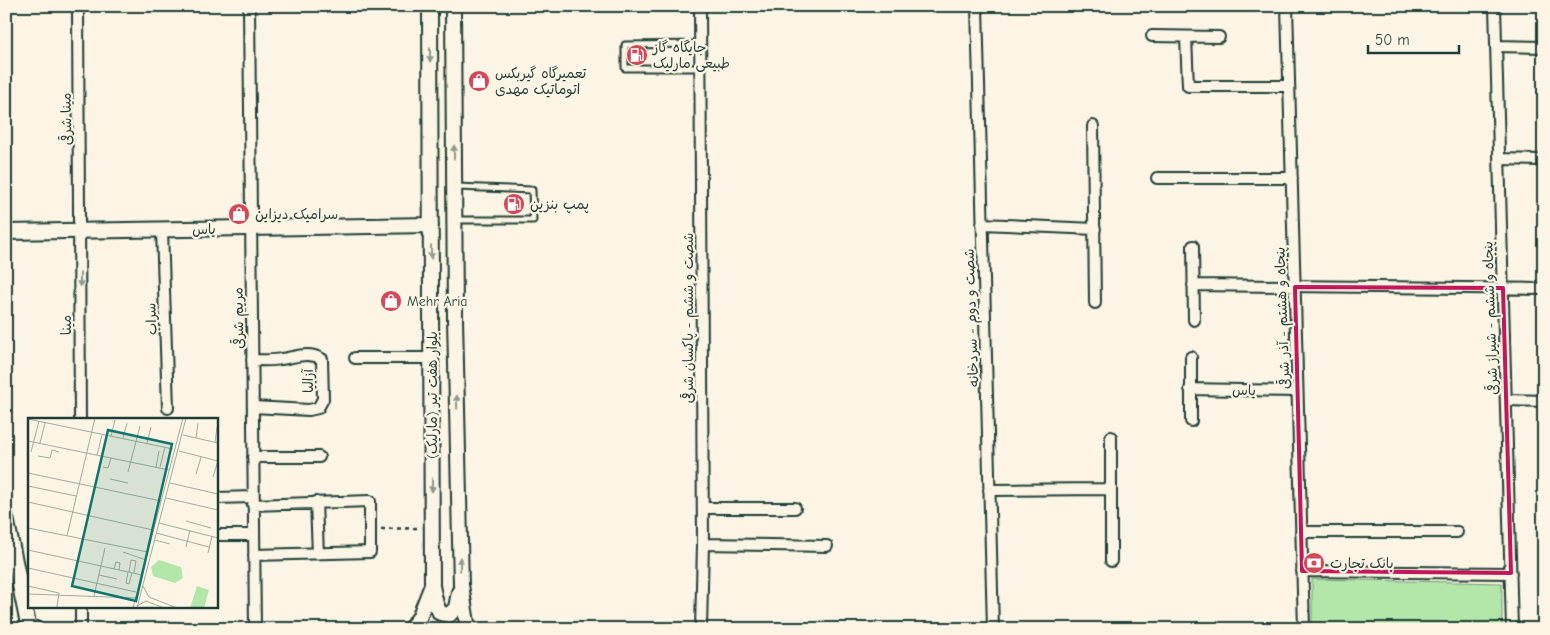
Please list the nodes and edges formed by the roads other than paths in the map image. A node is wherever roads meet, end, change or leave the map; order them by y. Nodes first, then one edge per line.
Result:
1 (78, 6) edge
2 (249, 6) edge
3 (430, 6) edge
4 (453, 6) edge
5 (700, 6) edge
6 (976, 6) edge
7 (1287, 6) edge
8 (1495, 6) edge
9 (1152, 36) dead end
10 (1186, 37) junction
11 (1220, 37) dead end
12 (700, 44) junction
13 (1496, 46) junction
14 (1544, 47) edge
15 (700, 68) junction
16 (1289, 86) junction
17 (1093, 126) dead end
18 (1499, 159) junction
19 (1544, 160) edge
20 (1157, 178) dead end
21 (1292, 178) junction
22 (454, 187) junction
23 (454, 220) junction
24 (982, 224) junction
25 (431, 225) junction
26 (251, 228) junction
27 (1094, 229) junction
28 (162, 230) junction
29 (6, 232) edge
30 (80, 232) junction
31 (1193, 246) dead end
32 (1193, 285) junction
33 (1295, 287) junction
34 (1503, 288) junction
35 (1544, 289) edge
36 (1095, 302) dead end
37 (1194, 320) dead end
38 (1191, 357) dead end
39 (355, 358) dead end
40 (432, 358) junction
41 (252, 360) junction
42 (1190, 389) junction
43 (1298, 390) junction
44 (1506, 400) junction
45 (1544, 401) edge
46 (253, 407) junction
47 (168, 408) dead end
48 (80, 418) edge
49 (1191, 421) dead end
50 (1111, 437) dead end
51 (253, 457) junction
52 (319, 457) dead end
53 (1111, 489) junction
54 (989, 490) junction
55 (218, 498) edge
56 (253, 501) junction
57 (316, 502) junction
58 (703, 508) junction
59 (795, 508) dead end
60 (6, 518) edge
61 (1301, 532) junction
62 (1457, 532) dead end
63 (218, 535) edge
64 (254, 535) junction
65 (703, 544) junction
66 (827, 546) dead end
67 (318, 554) junction
68 (254, 555) junction
69 (1110, 561) dead end
70 (1302, 571) junction
71 (1510, 573) junction
72 (432, 585) junction
73 (460, 585) junction
74 (81, 608) edge
75 (28, 629) edge
76 (35, 629) edge
77 (81, 629) edge
78 (255, 629) edge
79 (410, 629) edge
80 (471, 629) edge
81 (701, 629) edge
82 (993, 629) edge
83 (1304, 629) edge
84 (1512, 629) edge

1 - 30 street, مینا شرقی
2 - 26 street, مریم شرقی
3 -> 25 main road, بلوار هفت تیر (مارلیک)
22 -> 4 main road, بلوار هفت تیر (مارلیک)
5 - 12 street, شصت و ششم - پاکسان شرقی
6 - 24 street, شصت و دوم - سردخانه
7 - 16 street, پنجاه و هشتم - آذر شرقی
8 - 13 street, پنجاه و ششم - شیراز شرقی
9 - 10 street
10 - 11 street
10 - 16 street
12 - 15 street, شصت و ششم - پاکسان شرقی
12 - 15 lane
13 - 14 street
13 - 18 street, پنجاه و ششم - شیراز شرقی
15 - 58 street, شصت و ششم - پاکسان شرقی
16 - 21 street, پنجاه و هشتم - آذر شرقی
17 - 27 street
18 - 19 street
18 - 34 street, پنجاه و ششم - شیراز شرقی
20 - 21 street
21 - 33 street, پنجاه و هشتم - آذر شرقی
22 - 23 main road, بلوار هفت تیر (مارلیک)
22 - 23 lane
73 -> 23 main road, بلوار هفت تیر (مارلیک)
24 - 27 street
24 - 54 street, شصت و دوم - سردخانه
25 - 26 main road, یاس
25 -> 40 main road, بلوار هفت تیر (مارلیک)
26 - 28 main road, یاس
26 - 41 street, مریم شرقی
27 - 36 street
28 - 30 main road, یاس
28 - 47 street, سراب
29 - 30 main road, یاس
30 -> 48 street, مینا
31 - 32 street
32 - 33 street
32 - 37 street
33 - 34 street
33 - 43 street, پنجاه و هشتم - آذر شرقی
34 - 35 street
34 - 44 street, پنجاه و ششم - شیراز شرقی
38 - 42 street
39 - 40 street
40 -> 72 main road, بلوار هفت تیر (مارلیک)
41 - 46 street, مریم شرقی
41 - 46 street, آزالیا
42 - 43 street, یاس
42 - 49 street
43 - 61 street, پنجاه و هشتم - آذر شرقی
44 - 45 street
44 - 71 street, پنجاه و ششم - شیراز شرقی
46 - 51 street, مریم شرقی
50 - 53 street
51 - 52 street
51 - 56 street, مریم شرقی
53 - 54 street
53 - 69 street
54 - 82 street, شصت و دوم - سردخانه
55 - 56 street
56 - 57 street
56 - 64 street, مریم شرقی
57 - 67 street
57 - 67 street
58 - 59 street
58 - 65 street, شصت و ششم - پاکسان شرقی
60 - 75 main road
61 - 62 street
61 - 70 street, پنجاه و هشتم - آذر شرقی
63 - 64 street
64 - 68 street, مریم شرقی
65 - 66 street
65 - 81 street, شصت و ششم - پاکسان شرقی
67 - 68 street
68 - 78 street, مریم شرقی
70 - 71 street
70 - 83 street, پنجاه و هشتم - آذر شرقی
71 - 84 street, پنجاه و ششم - شیراز شرقی
72 - 73 main road
72 - 79 main road, بلوار هفت تیر (مارلیک)
73 - 80 main road, بلوار هفت تیر (مارلیک)
74 - 77 street
75 - 76 main road

